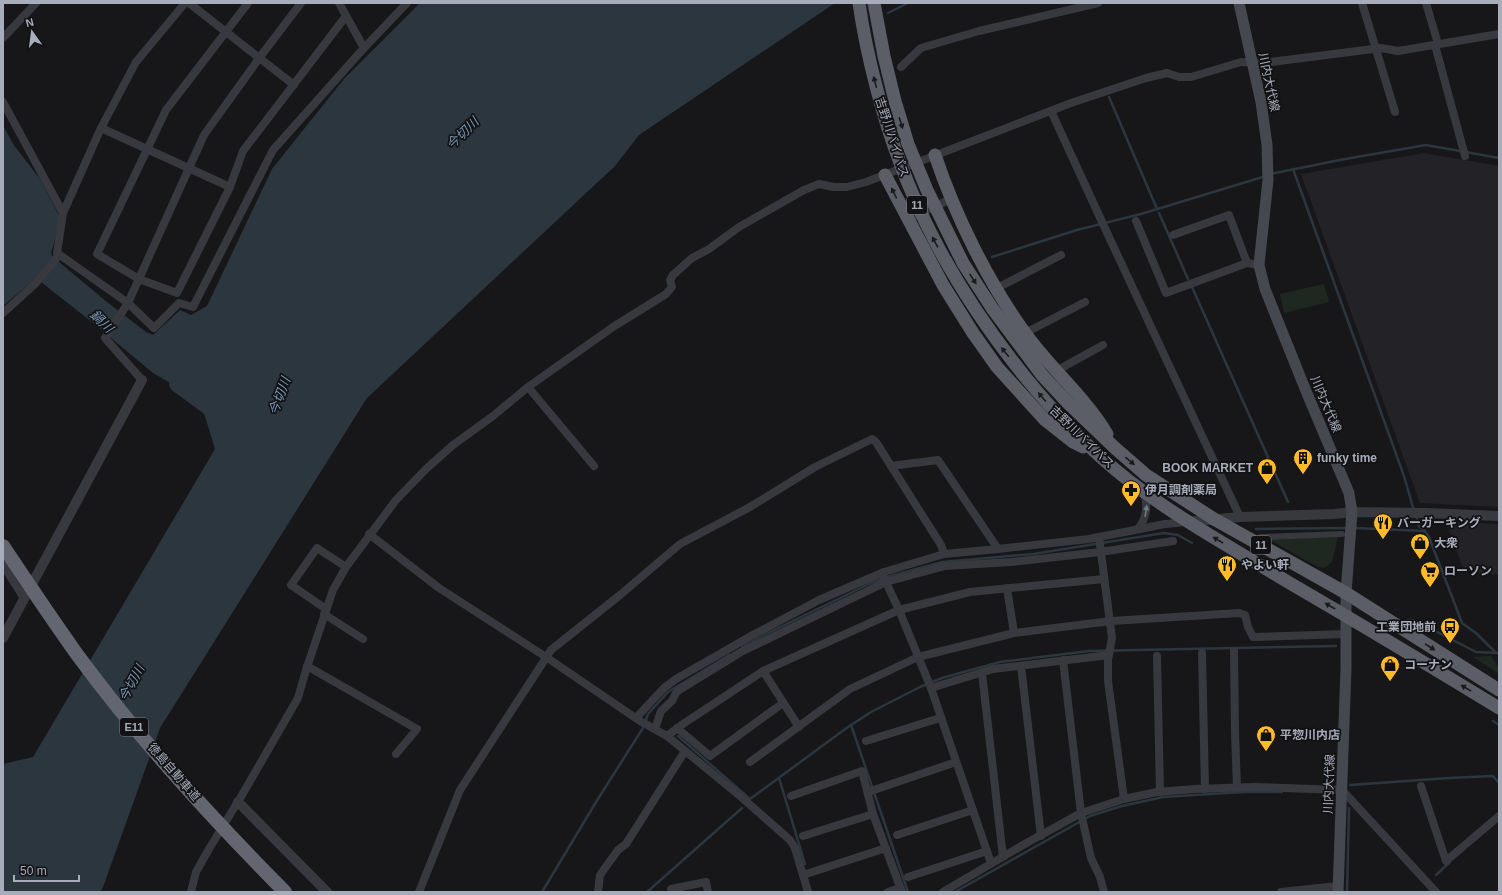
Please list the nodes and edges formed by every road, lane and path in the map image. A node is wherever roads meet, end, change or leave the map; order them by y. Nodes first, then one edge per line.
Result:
1 (185, 3) edge
2 (189, 3) edge
3 (248, 3) edge
4 (301, 3) edge
5 (339, 3) edge
6 (407, 3) edge
7 (860, 3) edge
8 (874, 3) edge
9 (1098, 3) edge
10 (1239, 3) edge
11 (1362, 3) edge
12 (1426, 3) edge
13 (33, 4) edge
14 (346, 16) junction
15 (227, 32) junction
16 (1499, 34) edge
17 (3, 38) edge
18 (1437, 45) junction
19 (364, 48) junction
20 (1375, 48) junction
21 (260, 57) junction
22 (1252, 62) junction
23 (901, 67) dead end
24 (294, 85) junction
25 (3, 102) edge
26 (1051, 111) junction
27 (1395, 112) dead end
28 (101, 128) junction
29 (148, 149) junction
30 (934, 155) junction
31 (1465, 156) dead end
32 (189, 168) junction
33 (885, 175) junction
34 (230, 187) junction
35 (951, 199) junction
36 (63, 213) junction
37 (908, 219) junction
38 (1136, 221) dead end
39 (1173, 235) dead end
40 (1061, 255) dead end
41 (58, 256) junction
42 (1247, 262) junction
43 (1259, 265) junction
44 (139, 279) junction
45 (997, 288) junction
46 (1085, 302) dead end
47 (126, 306) junction
48 (3, 313) edge
49 (1025, 333) junction
50 (1103, 345) dead end
51 (1056, 371) junction
52 (142, 380) joint
53 (528, 386) junction
54 (1115, 448) junction
55 (1097, 454) junction
56 (594, 466) dead end
57 (891, 466) junction
58 (1144, 492) junction
59 (1352, 512) junction
60 (1240, 516) junction
61 (1499, 516) edge
62 (1214, 519) junction
63 (1186, 522) junction
64 (1138, 529) junction
65 (1348, 531) junction
66 (369, 534) junction
67 (1260, 536) dead end
68 (1173, 541) dead end
69 (1100, 544) junction
70 (3, 546) edge
71 (998, 550) junction
72 (944, 554) junction
73 (3, 565) edge
74 (346, 567) junction
75 (884, 577) junction
76 (1104, 579) junction
77 (1007, 588) junction
78 (1346, 593) junction
79 (24, 598) junction
80 (899, 610) junction
81 (325, 612) junction
82 (1346, 616) junction
83 (1111, 621) junction
84 (1014, 633) junction
85 (1346, 634) junction
86 (3, 638) edge
87 (364, 639) dead end
88 (1234, 651) dead end
89 (1109, 652) junction
90 (1202, 653) dead end
91 (1156, 656) dead end
92 (546, 657) junction
93 (918, 657) junction
94 (1063, 660) junction
95 (307, 666) junction
96 (1021, 666) junction
97 (763, 671) junction
98 (982, 673) junction
99 (929, 685) junction
100 (673, 688) junction
101 (1499, 690) edge
102 (784, 703) junction
103 (1499, 708) edge
104 (940, 718) junction
105 (642, 721) junction
106 (799, 727) junction
107 (677, 728) junction
108 (655, 729) junction
109 (667, 736) junction
110 (866, 741) dead end
111 (685, 751) junction
112 (396, 754) dead end
113 (750, 762) dead end
114 (956, 762) junction
115 (1421, 786) dead end
116 (1206, 788) junction
117 (1237, 788) junction
118 (1342, 790) junction
119 (868, 792) junction
120 (1160, 792) junction
121 (790, 796) dead end
122 (1124, 799) junction
123 (238, 802) junction
124 (973, 810) junction
125 (1081, 813) junction
126 (873, 814) junction
127 (1499, 816) edge
128 (897, 835) dead end
129 (803, 836) dead end
130 (1041, 836) junction
131 (886, 848) junction
132 (987, 851) junction
133 (1002, 857) junction
134 (991, 863) junction
135 (803, 875) junction
136 (908, 877) dead end
137 (1338, 889) edge
138 (901, 890) edge
139 (191, 892) edge
140 (285, 892) edge
141 (326, 892) edge
142 (419, 892) edge
143 (598, 892) edge
144 (672, 892) edge
145 (708, 892) edge
146 (808, 892) edge
147 (888, 892) edge
148 (943, 892) edge
149 (1104, 892) edge
150 (1281, 892) edge
151 (1436, 892) edge

1 - 28 street
2 - 15 street
3 - 15 street
4 - 21 street
5 - 14 street
6 - 19 street
55 -> 7 highway, 吉野川バイパス / 11
8 -> 54 highway, 吉野川バイパス / 11
9 - 23 street
10 - 22 main road, 川内大代線
11 - 20 street
12 - 18 street
13 - 17 street
14 - 19 street
14 - 24 street
15 - 21 street
15 - 29 street
16 - 18 street
18 - 20 street
18 - 31 street
19 - 47 street
20 - 22 street
20 - 27 street
21 - 24 street
21 - 32 street
22 - 26 street
22 - 43 main road, 川内大代線
24 - 34 street
25 - 36 street
26 - 30 street
26 - 60 street
28 - 29 street
28 - 36 street
29 - 32 street
29 - 44 street
30 - 33 street
30 - 35 highway, 11
32 - 34 street
32 - 44 street
37 -> 33 highway, 11
33 - 53 street
34 - 44 street
35 - 37 street
35 - 45 highway, 11
36 - 41 street
37 - 55 highway, 11
38 - 42 street
39 - 42 street
40 - 45 street
41 - 47 street
41 - 48 street
42 - 43 street
43 - 59 main road, 川内大代線
44 - 47 street
45 - 49 highway, 11
46 - 49 street
47 - 52 street
49 - 51 highway, 11
50 - 51 street
51 - 54 highway, 11
52 - 79 street
53 - 56 street
53 - 66 street
54 -> 62 highway, 吉野川バイパス / 11
55 - 58 highway, 吉野川バイパス / 11
57 - 71 street
57 - 72 street
57 - 92 street
58 - 63 highway, 吉野川バイパス / 11
64 -> 58 street
59 - 60 street
59 - 61 street
59 - 65 main road, 川内大代線
60 - 62 street
62 - 63 street
62 - 78 highway, 吉野川バイパス / 11
63 - 64 street
82 -> 63 highway, 吉野川バイパス / 11
64 - 69 street
65 - 67 street
65 - 78 main road, 川内大代線
66 - 74 street
66 - 92 street
68 - 69 street
69 - 71 street
69 - 75 street
69 - 76 street
70 - 140 highway, 徳島自動車道 / E11
71 - 72 street
72 - 75 street
73 - 79 street
74 - 81 street
74 - 81 street
75 - 80 street
75 - 100 street
75 - 100 street
76 - 77 street
76 - 83 street
77 - 80 street
77 - 84 street
78 - 82 main road, 川内大代線
78 -> 101 highway, 吉野川バイパス / 11
79 - 86 street
80 - 93 street
80 - 97 street
81 - 87 street
81 - 95 street
82 - 85 main road, 川内大代線
103 -> 82 highway, 吉野川バイパス / 11
83 - 84 street
83 - 85 street
83 - 89 street
84 - 93 street
85 - 118 main road, 川内大代線
88 - 117 street
89 - 94 street
89 - 122 street
90 - 116 street
91 - 120 street
92 - 105 street
92 - 142 street
93 - 99 street
93 - 106 street
94 - 96 street
94 - 125 street
95 - 112 street
95 - 123 street
96 - 98 street
96 - 130 street
97 - 102 street
97 - 107 street
98 - 99 street
98 - 133 street
99 - 104 street
100 - 105 street
100 - 108 street
102 - 106 street
102 - 107 street
104 - 110 street
104 - 114 street
105 - 108 street
106 - 113 street
107 - 109 street
108 - 109 street
109 - 111 street
111 - 135 street
111 - 143 street
114 - 119 street
114 - 124 street
115 - 127 street
116 - 117 street
116 - 120 street
117 - 118 street
118 - 137 main road, 川内大代線
118 - 151 street
119 - 121 street
119 - 126 street
120 - 122 street
122 - 125 street
123 - 139 street
123 - 141 street
124 - 128 street
124 - 132 street
125 - 130 street
125 - 149 street
126 - 129 street
126 - 131 street
130 - 133 street
131 - 135 street
131 - 138 street
132 - 134 street
132 - 136 street
133 - 134 street
134 - 148 street
135 - 146 street
137 - 150 street
138 - 147 street
144 - 145 street

